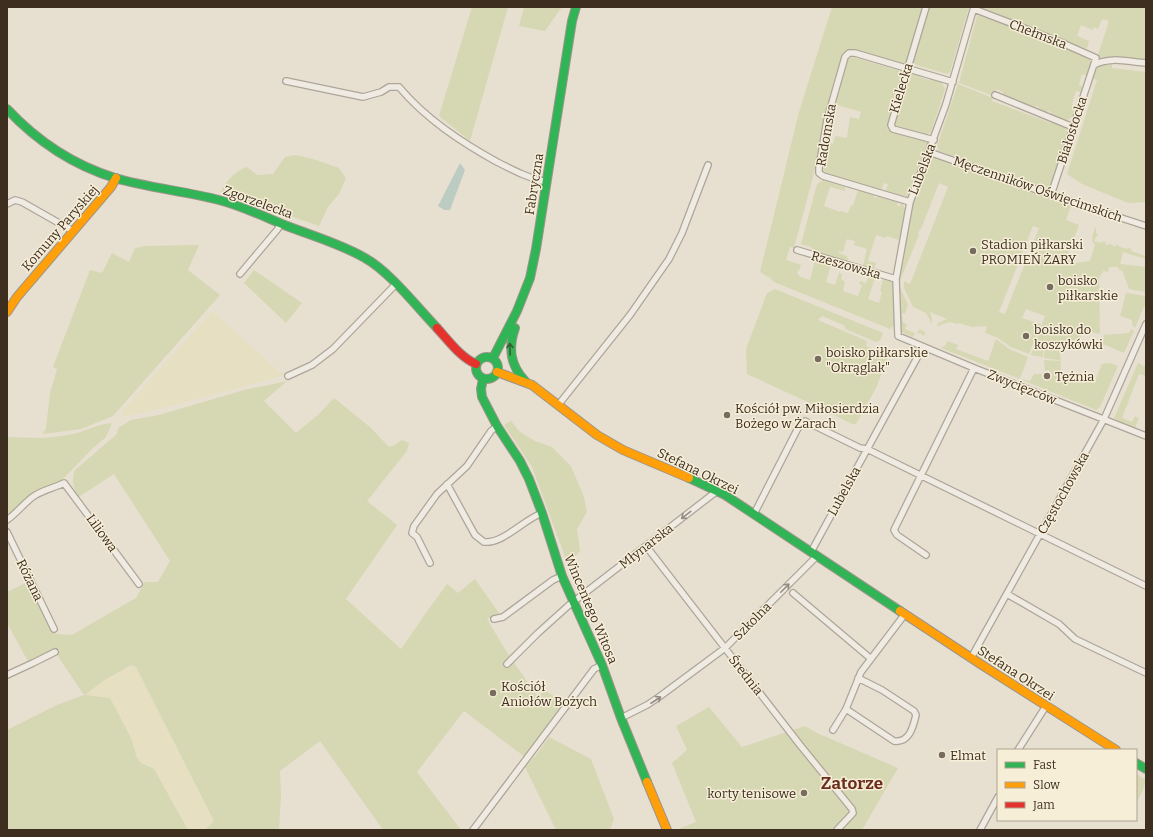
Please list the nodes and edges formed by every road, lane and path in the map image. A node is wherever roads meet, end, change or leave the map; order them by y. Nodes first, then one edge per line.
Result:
1 (576, 7) edge
2 (926, 7) edge
3 (974, 8) edge
4 (1146, 63) edge
5 (1094, 65) junction
6 (908, 68) junction
7 (286, 81) dead end
8 (953, 82) junction
9 (995, 95) dead end
10 (7, 108) edge
11 (1073, 127) junction
12 (934, 140) junction
13 (929, 152) junction
14 (708, 165) dead end
15 (116, 178) junction
16 (546, 182) junction
17 (1051, 195) junction
18 (910, 202) junction
19 (7, 204) edge
20 (280, 224) junction
21 (1146, 226) edge
22 (73, 231) junction
23 (796, 250) dead end
24 (240, 274) dead end
25 (896, 279) junction
26 (396, 284) junction
27 (518, 309) junction
28 (7, 312) edge
29 (1146, 324) edge
30 (1144, 332) edge
31 (898, 336) joint
32 (923, 347) junction
33 (492, 358) junction
34 (476, 364) junction
35 (974, 368) junction
36 (497, 372) junction
37 (288, 376) dead end
38 (483, 379) junction
39 (527, 383) junction
40 (558, 404) junction
41 (1104, 419) junction
42 (497, 426) junction
43 (1146, 436) edge
44 (867, 449) junction
45 (921, 476) junction
46 (447, 484) junction
47 (717, 491) junction
48 (542, 513) junction
49 (754, 514) junction
50 (7, 520) edge
51 (7, 532) edge
52 (1040, 534) junction
53 (646, 546) junction
54 (814, 554) junction
55 (926, 555) dead end
56 (430, 563) dead end
57 (562, 576) junction
58 (139, 584) dead end
59 (1145, 584) edge
60 (793, 593) dead end
61 (1007, 594) junction
62 (574, 601) junction
63 (905, 614) junction
64 (494, 619) dead end
65 (54, 629) dead end
66 (724, 648) junction
67 (55, 652) dead end
68 (870, 658) junction
69 (971, 658) junction
70 (507, 664) dead end
71 (602, 665) junction
72 (1146, 673) edge
73 (7, 675) edge
74 (858, 678) junction
75 (1046, 706) junction
76 (846, 709) junction
77 (621, 718) junction
78 (832, 730) dead end
79 (1019, 749) edge
80 (1114, 749) edge
81 (1137, 764) edge
82 (1146, 769) edge
83 (997, 799) edge
84 (473, 830) edge
85 (666, 830) edge
86 (837, 830) edge
87 (980, 830) edge

1 - 16 street, Fabryczna
2 - 6 street, Kielecka
3 - 5 street, Chełmska
3 - 8 street, Lubelska
4 - 5 street
5 - 11 street, Białostocka
6 - 8 street
6 - 12 street, Kielecka
6 - 18 street, Radomska
7 - 16 street
8 - 12 street, Lubelska
9 - 11 street
10 - 15 street, Zgorzelecka
11 - 17 street, Białostocka
12 - 13 street, Lubelska
13 - 17 street, Męczenników Oświęcimskich
13 - 18 street, Lubelska
14 - 40 street
15 - 20 street, Zgorzelecka
15 - 22 street, Komuny Paryskiej
16 - 27 street, Fabryczna
17 - 21 street, Męczenników Oświęcimskich
18 - 25 street, Lubelska
19 - 22 street
20 - 24 street
20 - 26 street, Zgorzelecka
22 - 28 street, Komuny Paryskiej
23 - 25 street, Rzeszowska
25 - 31 street, Lubelska
26 - 34 street, Zgorzelecka
26 - 37 street
27 - 33 street, Fabryczna
39 -> 27 street
29 - 30 street, Częstochowska
30 - 41 street, Częstochowska
31 - 32 street, Zwycięzców
32 - 35 street, Zwycięzców
32 - 44 street, Lubelska
33 - 34 street
33 - 36 street
34 - 38 street
35 - 41 street, Zwycięzców
35 - 45 street
36 - 38 street
36 - 39 street, Stefana Okrzei
38 - 42 street, Wincentego Witosa
39 - 40 street, Stefana Okrzei
40 - 47 street, Stefana Okrzei
41 - 43 street, Zwycięzców
41 - 52 street, Częstochowska
42 - 46 street
42 - 48 street, Wincentego Witosa
44 - 45 street
44 - 49 street
44 - 54 street, Lubelska
45 - 52 street
45 - 55 street
46 - 48 street
46 - 56 street
47 - 49 street, Stefana Okrzei
47 -> 53 street, Młynarska
48 - 57 street, Wincentego Witosa
49 - 54 street, Stefana Okrzei
50 - 58 street, Liliowa
51 - 65 street, Różana
52 - 59 street
52 - 61 street, Częstochowska
53 - 62 street, Młynarska
53 - 66 street, Średnia
54 - 63 street, Stefana Okrzei
66 -> 54 street, Szkolna
57 - 62 street, Wincentego Witosa
57 - 64 street
60 - 68 street
61 - 69 street, Częstochowska
61 - 72 street
62 - 70 street, Młynarska
62 - 71 street, Wincentego Witosa
63 - 68 street
63 - 69 street, Stefana Okrzei
77 -> 66 street, Szkolna
66 - 86 street, Średnia
67 - 73 street
68 - 74 street
69 - 75 street, Stefana Okrzei
71 - 77 street, Wincentego Witosa
71 - 84 street
74 - 76 street
74 - 76 street
75 - 79 street
75 - 80 street, Stefana Okrzei
76 - 78 street
77 - 85 street, Wincentego Witosa
81 - 82 street
83 - 87 street

